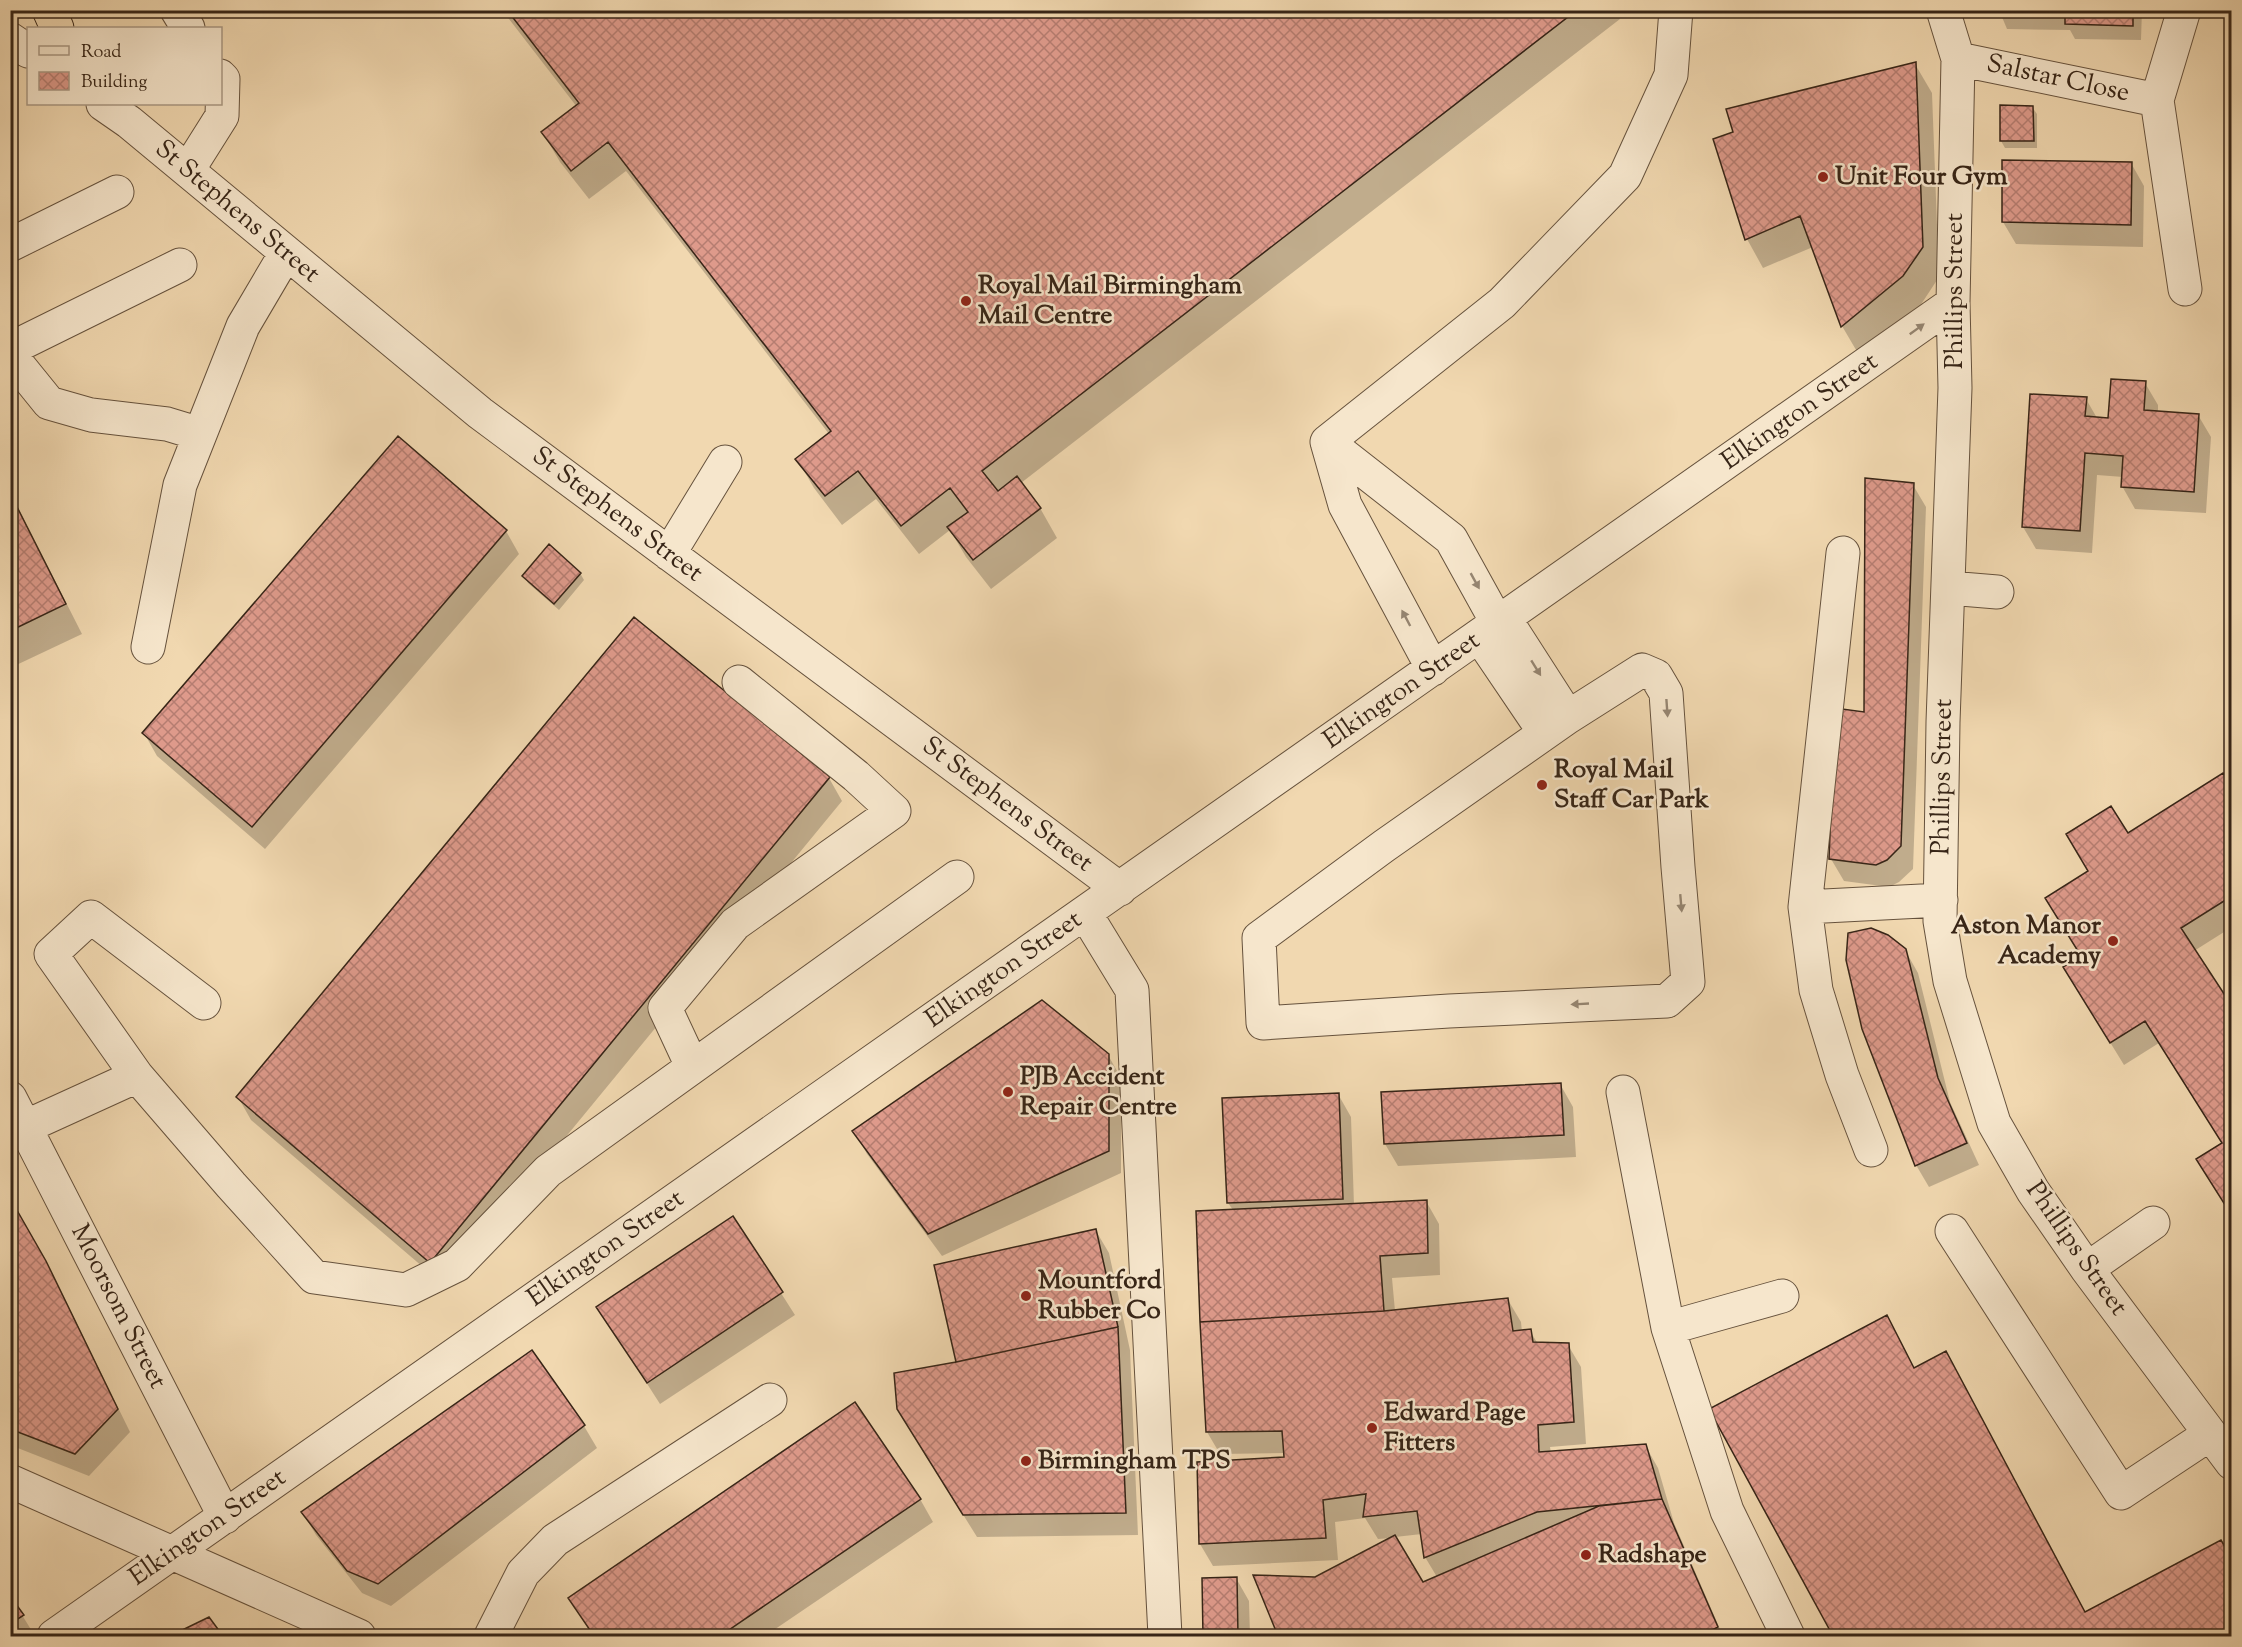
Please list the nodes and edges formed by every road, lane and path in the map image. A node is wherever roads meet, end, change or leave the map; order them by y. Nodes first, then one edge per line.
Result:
1 (36, 10) edge
2 (49, 10) edge
3 (177, 10) edge
4 (1676, 10) edge
5 (1943, 10) edge
6 (2184, 10) edge
7 (56, 27) edge
8 (57, 27) edge
9 (187, 27) edge
10 (10, 39) edge
11 (27, 50) edge
12 (1958, 59) junction
13 (222, 78) edge
14 (2157, 99) junction
15 (105, 105) edge
16 (122, 113) edge
17 (188, 170) junction
18 (117, 192) dead end
19 (10, 245) edge
20 (286, 253) junction
21 (180, 265) dead end
22 (2185, 289) dead end
23 (1953, 303) junction
24 (10, 351) edge
25 (200, 434) junction
26 (1327, 442) junction
27 (725, 462) dead end
28 (1843, 553) dead end
29 (669, 554) junction
30 (1949, 588) junction
31 (1997, 592) dead end
32 (1494, 626) junction
33 (148, 647) dead end
34 (1433, 669) junction
35 (738, 682) dead end
36 (1557, 725) junction
37 (957, 877) dead end
38 (1120, 889) junction
39 (1941, 900) junction
40 (1805, 907) junction
41 (1085, 913) junction
42 (204, 1003) dead end
43 (692, 1066) junction
44 (137, 1076) junction
45 (1623, 1092) dead end
46 (10, 1098) edge
47 (26, 1127) junction
48 (1870, 1150) dead end
49 (2153, 1223) dead end
50 (1952, 1231) dead end
51 (2087, 1269) junction
52 (1782, 1296) dead end
53 (1668, 1328) junction
54 (770, 1400) dead end
55 (2210, 1434) junction
56 (2232, 1463) edge
57 (10, 1481) edge
58 (225, 1517) junction
59 (171, 1554) junction
60 (54, 1636) edge
61 (359, 1636) edge
62 (491, 1636) edge
63 (1165, 1636) edge
64 (1788, 1636) edge

1 - 7 street
2 - 8 highway
3 - 9 street
4 - 26 street
5 - 12 street, Phillips Street
6 - 14 street, Salstar Close
10 - 11 street
12 - 14 street, Salstar Close
12 - 23 street, Phillips Street
13 - 17 street
14 - 22 street, Salstar Close
15 - 16 street, St Stephens Street
16 - 17 street, St Stephens Street
17 - 20 street, St Stephens Street
18 - 19 street
20 - 25 street
20 - 29 street, St Stephens Street
21 - 24 street
23 - 30 street, Phillips Street
32 -> 23 street, Elkington Street
24 - 25 street
25 - 33 street
26 -> 32 street
34 -> 26 street
27 - 29 street
28 - 40 street
29 - 38 street, St Stephens Street
30 - 31 street
30 - 39 street, Phillips Street
32 - 34 street, Elkington Street
32 - 36 street
34 - 38 street, Elkington Street
35 - 43 street
36 -> 36 street
37 - 43 street
38 - 41 street, Elkington Street
39 - 40 street
39 - 51 street, Phillips Street
40 - 48 street
41 - 58 street, Elkington Street
41 - 63 street
42 - 44 street
43 - 44 street
44 - 47 street
45 - 53 street
46 - 47 street, Moorsom Street
47 - 58 street, Moorsom Street
49 - 51 street
50 - 55 street
51 - 55 street, Phillips Street
52 - 53 street
53 - 64 street
54 - 62 street
55 - 56 street, Phillips Street
57 - 59 street
58 - 59 street, Elkington Street
59 - 60 street, Elkington Street
59 - 61 street

